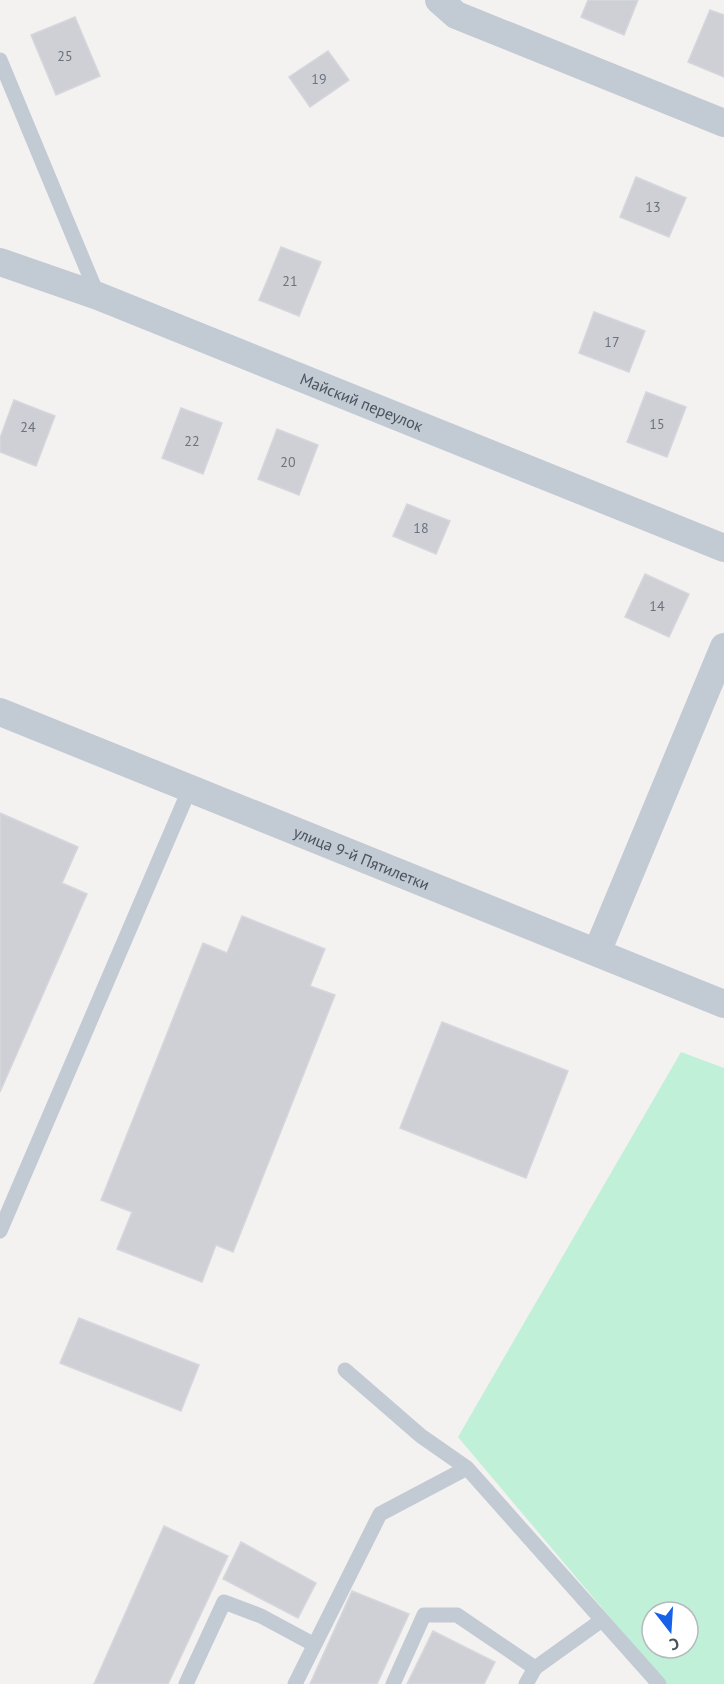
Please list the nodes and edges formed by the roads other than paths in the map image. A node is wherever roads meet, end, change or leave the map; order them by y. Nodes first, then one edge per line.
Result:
1 (439, 0) edge
2 (0, 60) edge
3 (724, 123) edge
4 (0, 262) edge
5 (98, 296) junction
6 (724, 548) edge
7 (724, 647) edge
8 (0, 712) edge
9 (190, 788) junction
10 (597, 952) junction
11 (724, 1004) edge
12 (0, 1231) edge
13 (345, 1370) dead end
14 (467, 1468) junction
15 (602, 1620) junction
16 (313, 1644) junction
17 (535, 1668) junction
18 (186, 1684) edge
19 (295, 1684) edge
20 (393, 1684) edge
21 (526, 1684) edge
22 (659, 1684) edge

1 - 3 street
2 - 5 lane
4 - 5 street, Майский переулок
5 - 6 street, Майский переулок
7 - 10 street
8 - 9 street, улица 9-й Пятилетки
9 - 10 street, улица 9-й Пятилетки
9 - 12 lane
10 - 11 street, улица 9-й Пятилетки
13 - 14 lane
14 - 15 lane
14 - 16 lane
15 - 17 lane
15 - 22 lane
16 - 18 lane
16 - 19 lane
17 - 20 lane
17 - 21 lane

